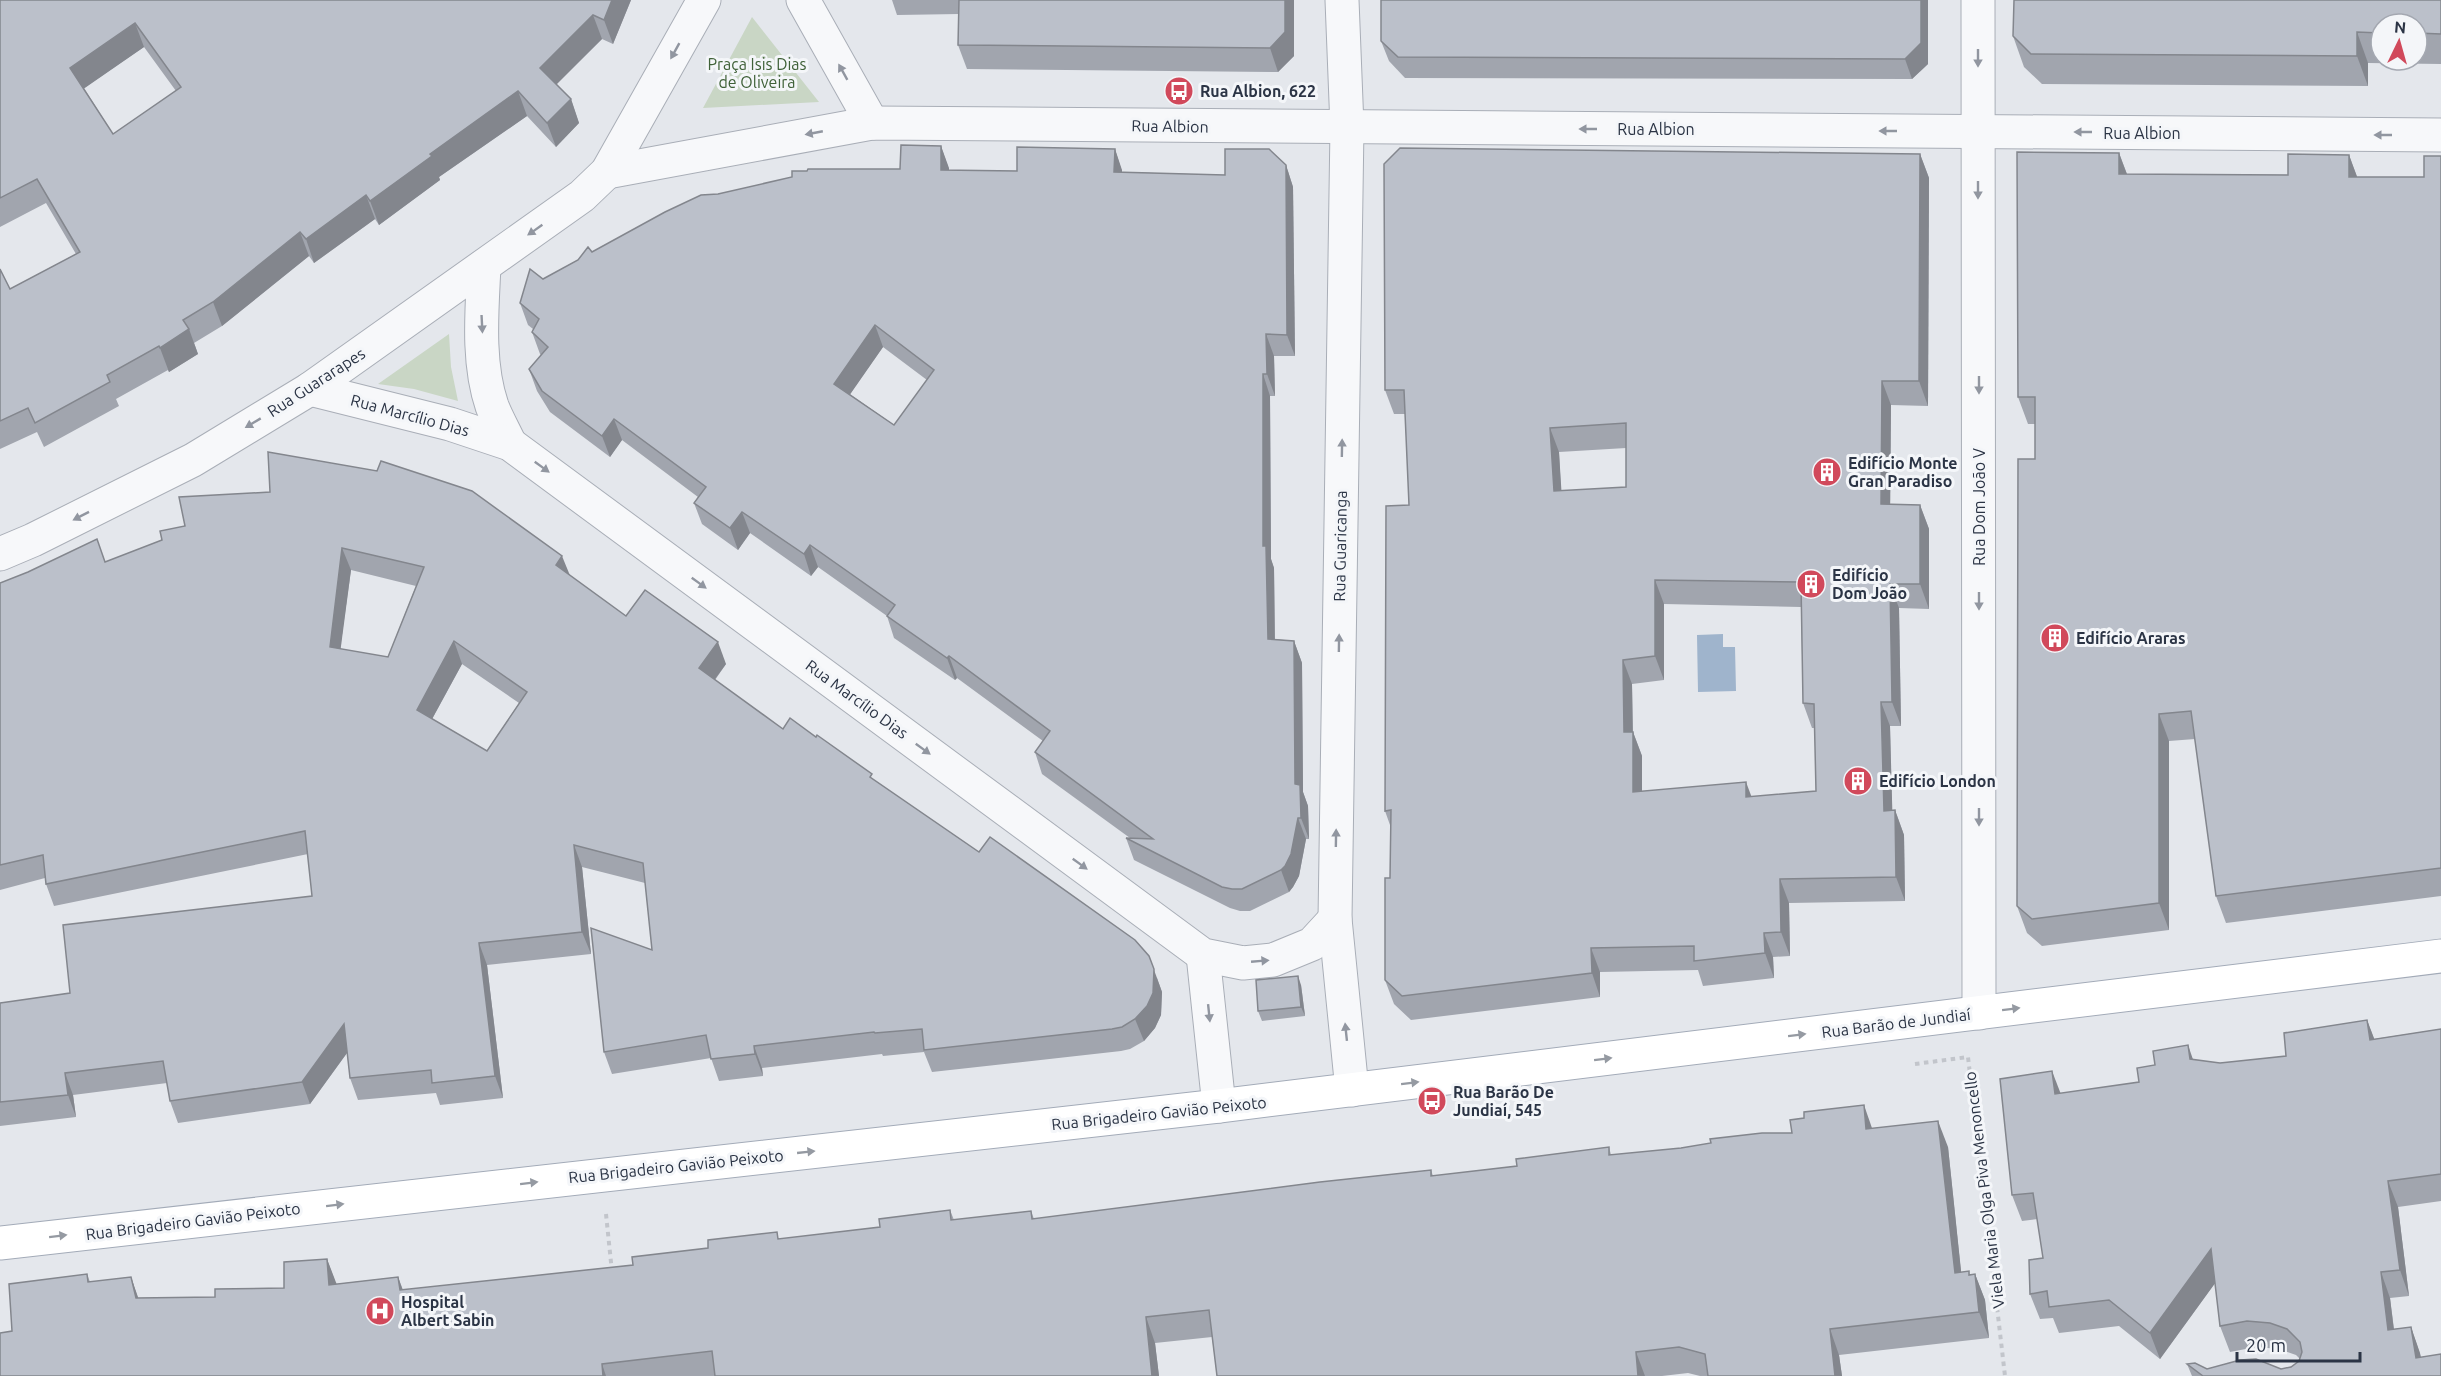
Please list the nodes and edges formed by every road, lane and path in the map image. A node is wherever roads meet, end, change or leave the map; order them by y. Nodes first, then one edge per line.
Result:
1 (704, 0) edge
2 (803, 0) edge
3 (1342, 0) edge
4 (1978, 0) edge
5 (872, 123) junction
6 (1347, 127) junction
7 (1978, 132) junction
8 (2441, 135) edge
9 (607, 172) junction
10 (484, 266) junction
11 (310, 389) junction
12 (510, 444) junction
13 (0, 554) edge
14 (1335, 919) junction
15 (1203, 955) junction
16 (2441, 956) edge
17 (1979, 1013) junction
18 (1915, 1064) dead end
19 (1352, 1090) junction
20 (1219, 1106) junction
21 (602, 1174) junction
22 (0, 1243) edge
23 (613, 1283) edge
24 (2005, 1376) edge

1 -> 9 street
5 -> 2 street
3 - 6 street, Rua Guaricanga
4 -> 7 street, Rua Dom João V
5 - 6 street, Rua Albion
5 -> 9 street
7 -> 6 street, Rua Albion
14 -> 6 street, Rua Guaricanga
8 -> 7 street, Rua Albion
7 -> 17 street, Rua Dom João V
9 -> 10 street, Rua Guararapes
10 - 11 street, Rua Guararapes
10 -> 12 street, Rua Marcílio Dias
11 - 12 street, Rua Marcílio Dias
11 -> 13 street, Rua Guararapes
12 -> 15 street, Rua Marcílio Dias
15 -> 14 street, Rua Marcílio Dias
19 -> 14 street, Rua Guaricanga
15 -> 20 street
17 -> 16 main road, Rua Barão de Jundiaí
19 -> 17 main road, Rua Barão de Jundiaí
18 - 24 path, Viela Maria Olga Piva Menoncello
19 - 20 main road, Rua Brigadeiro Gavião Peixoto
21 -> 20 main road, Rua Brigadeiro Gavião Peixoto
22 -> 21 main road, Rua Brigadeiro Gavião Peixoto
21 - 23 path

